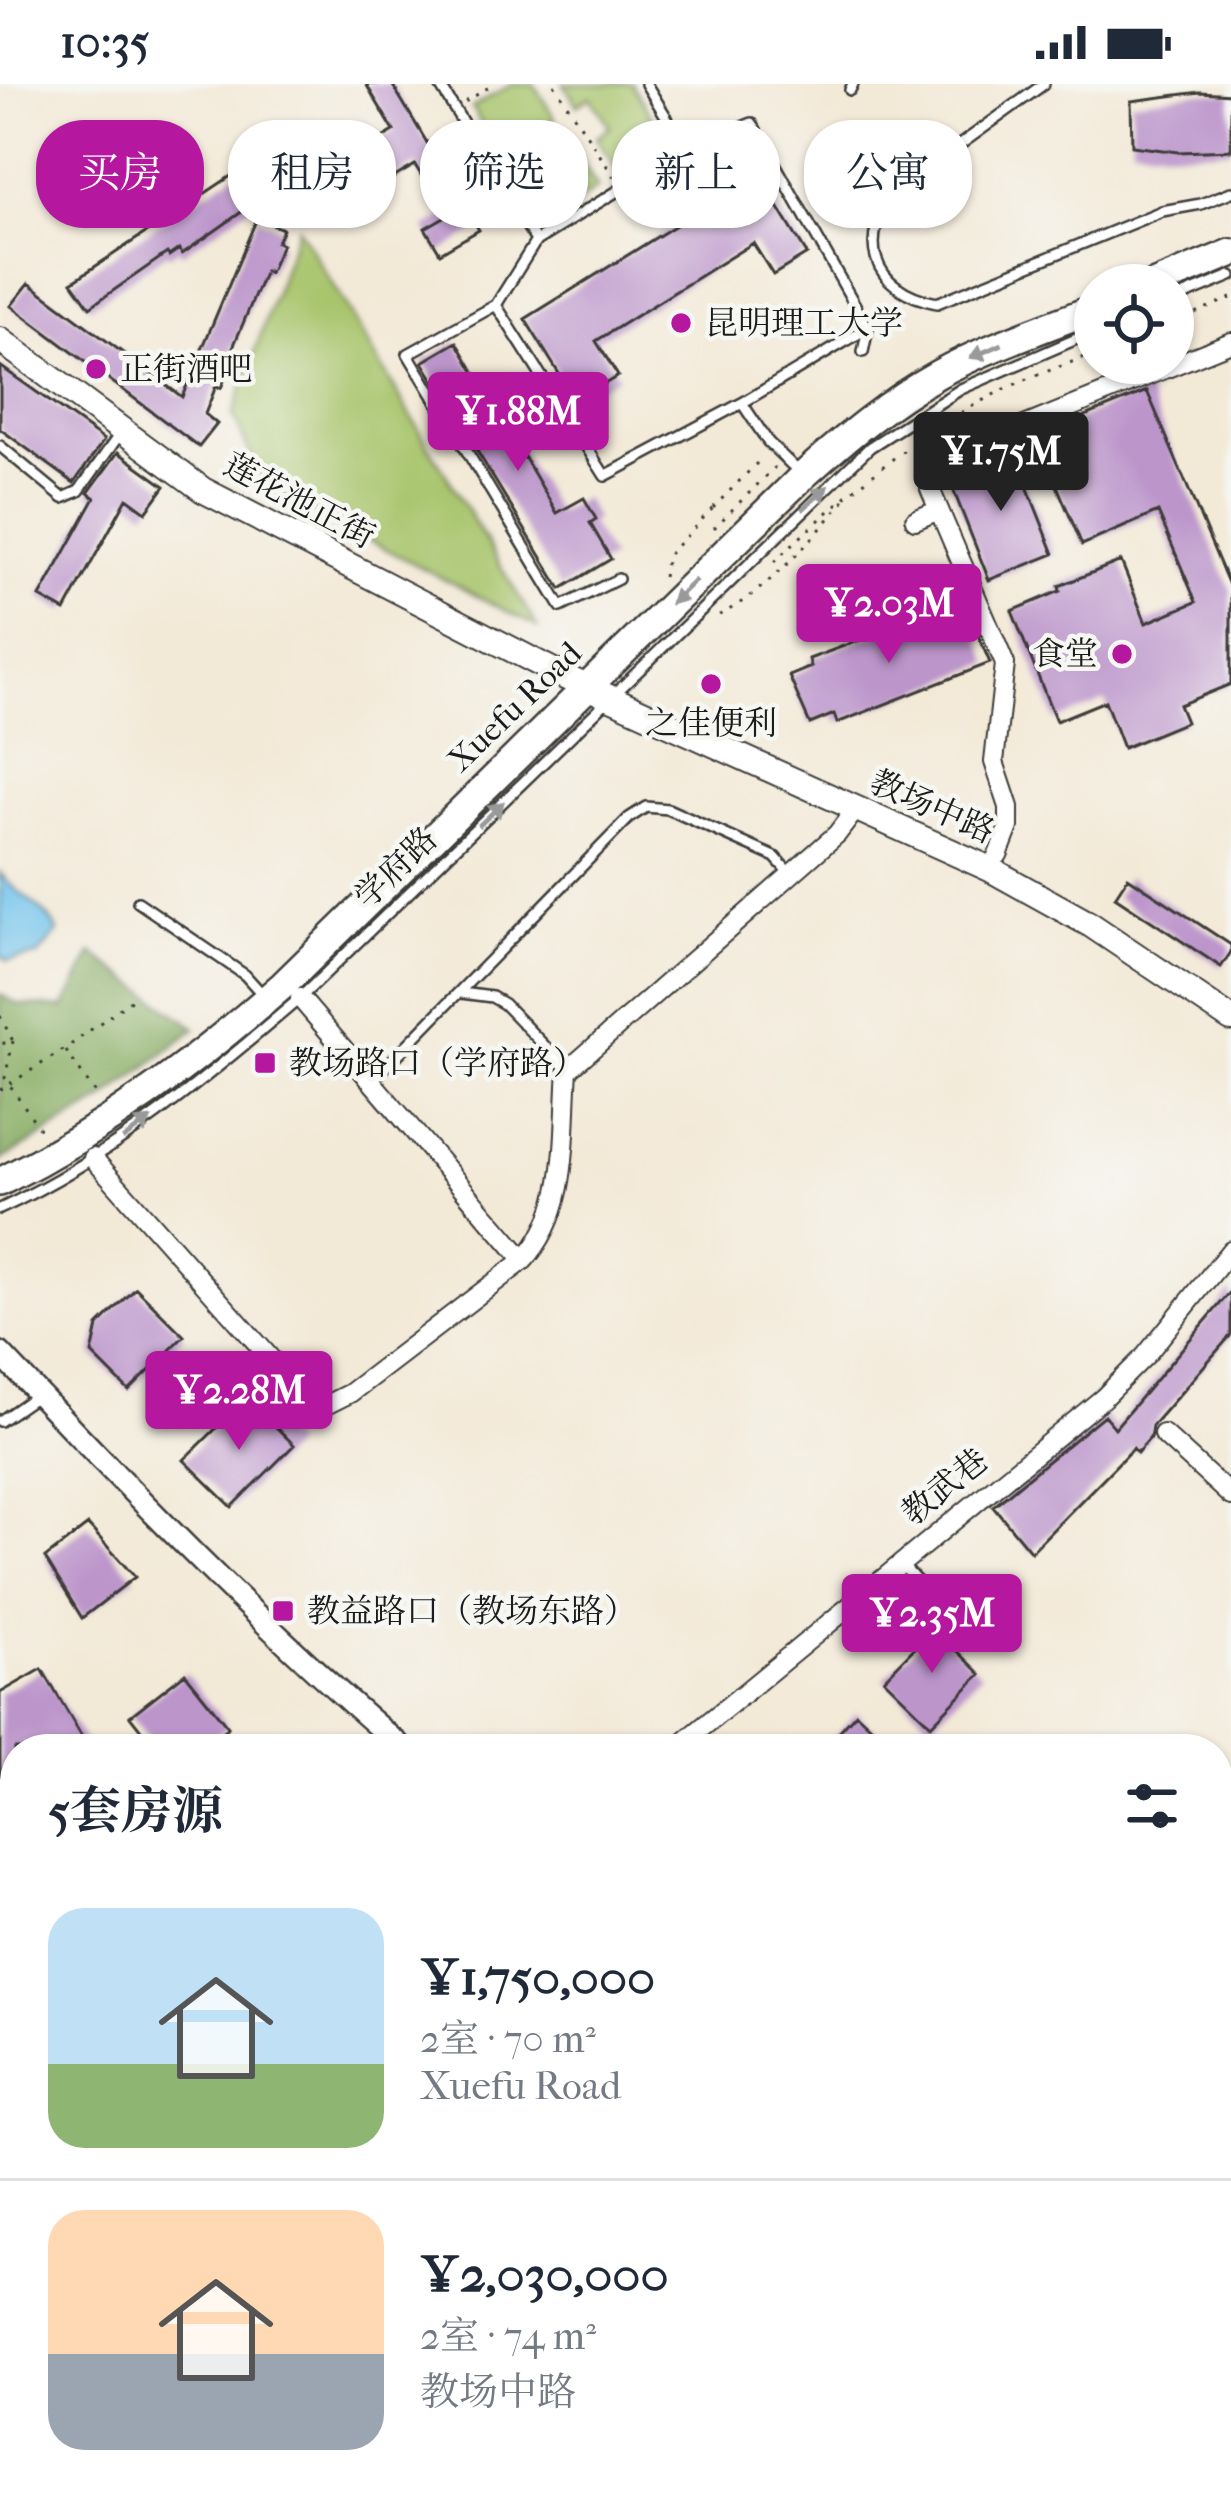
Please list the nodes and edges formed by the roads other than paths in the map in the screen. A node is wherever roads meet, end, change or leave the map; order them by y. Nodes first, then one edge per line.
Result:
1 (439, 84) edge
2 (646, 84) edge
3 (1044, 84) edge
4 (668, 120) edge
5 (780, 172) edge
6 (1231, 192) edge
7 (612, 195) edge
8 (536, 241) junction
9 (1231, 253) edge
10 (1194, 268) edge
11 (1231, 276) edge
12 (1194, 291) edge
13 (496, 305) junction
14 (1074, 316) edge
15 (868, 328) junction
16 (0, 340) edge
17 (1074, 340) edge
18 (1231, 342) edge
19 (863, 352) dead end
20 (742, 404) junction
21 (122, 431) junction
22 (0, 446) edge
23 (802, 476) junction
24 (939, 511) junction
25 (915, 520) dead end
26 (618, 579) dead end
27 (599, 691) junction
28 (856, 809) junction
29 (994, 862) junction
30 (791, 875) junction
31 (138, 902) dead end
32 (461, 993) junction
33 (299, 998) junction
34 (266, 999) junction
35 (1231, 1019) edge
36 (568, 1070) junction
37 (371, 1082) junction
38 (93, 1158) junction
39 (0, 1182) edge
40 (0, 1209) edge
41 (1231, 1250) edge
42 (524, 1260) junction
43 (0, 1353) edge
44 (39, 1394) junction
45 (0, 1421) edge
46 (1163, 1435) dead end
47 (1231, 1496) edge
48 (900, 1562) junction
49 (952, 1620) dead end
50 (377, 1734) edge
51 (694, 1734) edge

1 - 8 lane
2 - 4 lane
3 - 6 lane
5 - 15 lane
7 - 8 lane
8 - 13 lane
9 - 10 main road
11 - 12 lane
13 - 20 lane
13 - 26 lane
14 -> 23 main road, Xuefu Road
15 - 19 lane
15 - 20 lane
16 - 21 main road, 莲花池正街
27 -> 17 lane, 学府路
18 - 24 street
20 - 23 lane
21 - 22 lane
21 - 27 main road, 莲花池正街
23 -> 27 main road, Xuefu Road
24 - 25 street
24 - 29 street
27 - 28 main road, 教场中路
33 -> 27 lane, 学府路
27 - 34 main road, Xuefu Road
28 - 29 main road, 教场中路
28 - 30 street
29 - 35 main road, 教场中路
30 - 32 lane
30 - 36 street
31 - 34 lane
32 - 36 lane
32 - 37 lane
33 - 37 street
38 -> 33 lane, 学府路
34 - 39 main road, Xuefu Road
36 - 42 street
37 - 42 street
38 - 40 lane, 学府路
38 - 42 street
41 - 48 street, 教武巷
43 - 44 street
44 - 45 lane
44 - 50 street
46 - 47 street
48 - 49 lane
48 - 51 street, 教武巷

